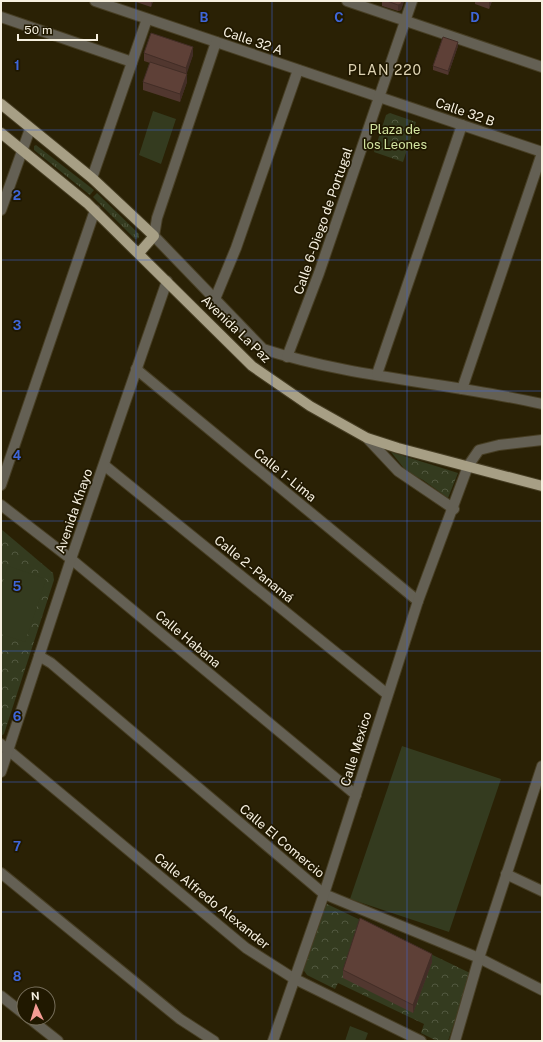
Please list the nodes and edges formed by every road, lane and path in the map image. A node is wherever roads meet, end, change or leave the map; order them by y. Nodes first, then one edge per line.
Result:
1 (95, 1) edge
2 (347, 1) edge
3 (412, 1) edge
4 (1, 18) edge
5 (147, 19) junction
6 (405, 20) junction
7 (216, 42) junction
8 (132, 62) junction
9 (542, 67) edge
10 (298, 70) junction
11 (380, 97) junction
12 (1, 104) edge
13 (462, 125) junction
14 (30, 129) junction
15 (1, 133) edge
16 (22, 150) junction
17 (542, 152) edge
18 (92, 178) junction
19 (1, 210) edge
20 (95, 210) junction
21 (154, 236) junction
22 (139, 253) junction
23 (167, 281) junction
24 (215, 299) junction
25 (287, 357) junction
26 (136, 369) junction
27 (377, 374) junction
28 (462, 389) junction
29 (542, 404) edge
30 (367, 438) junction
31 (542, 440) edge
32 (104, 465) junction
33 (468, 466) junction
34 (1, 485) edge
35 (542, 486) edge
36 (1, 505) edge
37 (454, 509) junction
38 (71, 559) junction
39 (418, 601) junction
40 (38, 656) junction
41 (387, 694) junction
42 (5, 747) edge
43 (542, 766) edge
44 (1, 772) edge
45 (539, 785) edge
46 (356, 795) junction
47 (1, 873) edge
48 (506, 874) junction
49 (542, 891) edge
50 (324, 894) junction
51 (479, 958) junction
52 (293, 978) junction
53 (542, 990) edge
54 (1, 996) edge
55 (16, 1008) edge
56 (39, 1026) edge
57 (58, 1041) edge
58 (214, 1041) edge
59 (273, 1041) edge
60 (421, 1041) edge
61 (455, 1041) edge

1 - 5 street, Calle 32 A
2 - 6 street
3 - 6 street, Calle 6-Diego de Portugal
4 - 8 street
5 - 7 street, Calle 32 A
5 - 8 street
6 - 9 street
6 - 11 street, Calle 6-Diego de Portugal
7 - 10 street, Calle 32 A
7 - 21 street
8 - 18 street
10 - 11 street, Calle 32 A
10 - 24 street
11 - 13 street, Calle 32 B
11 - 25 street, Calle 6-Diego de Portugal
12 - 14 main road, Avenida La Paz
13 - 17 street, Calle 32 B
13 - 27 street
14 - 16 street
14 - 18 main road, Avenida La Paz
15 - 16 main road, Avenida La Paz
16 - 19 street
16 - 20 main road, Avenida La Paz
17 - 28 street
18 - 21 main road, Avenida La Paz
20 - 22 main road, Avenida La Paz
20 - 34 street
21 - 22 main road
21 - 24 street, Avenida La Paz
22 - 23 main road, Avenida La Paz
23 - 26 street, Avenida Khayo
23 - 30 main road, Avenida La Paz
24 - 25 street, Avenida La Paz
25 - 27 street, Avenida La Paz
26 - 32 street, Avenida Khayo
26 - 39 street, Calle 1 - Lima
27 - 28 street, Avenida La Paz
28 - 29 street, Avenida La Paz
30 - 33 main road, Avenida La Paz
30 - 37 street
31 - 33 street, Calle Mexico
32 - 38 street, Avenida Khayo
32 - 41 street, Calle 2 - Panamá
33 - 35 main road, Avenida La Paz
33 - 37 street, Calle Mexico
36 - 38 street, Calle Habana
37 - 39 street, Calle Mexico
38 - 40 street, Avenida Khayo
38 - 46 street, Calle Habana
39 - 41 street, Calle Mexico
40 - 42 street, Avenida Khayo
40 - 50 street, Calle El Comercio
41 - 46 street, Calle Mexico
42 - 44 street, Avenida Khayo
42 - 52 street, Calle Alfredo Alexander
43 - 45 street
45 - 48 street
46 - 50 street, Calle Mexico
47 - 58 street
48 - 49 street
48 - 51 street
50 - 51 street, Calle El Comercio
50 - 52 street, Calle Mexico
51 - 53 street, Calle El Comercio
51 - 61 street
52 - 59 street, Calle Mexico
52 - 60 street, Calle Alfredo Alexander
54 - 55 street
56 - 57 street

